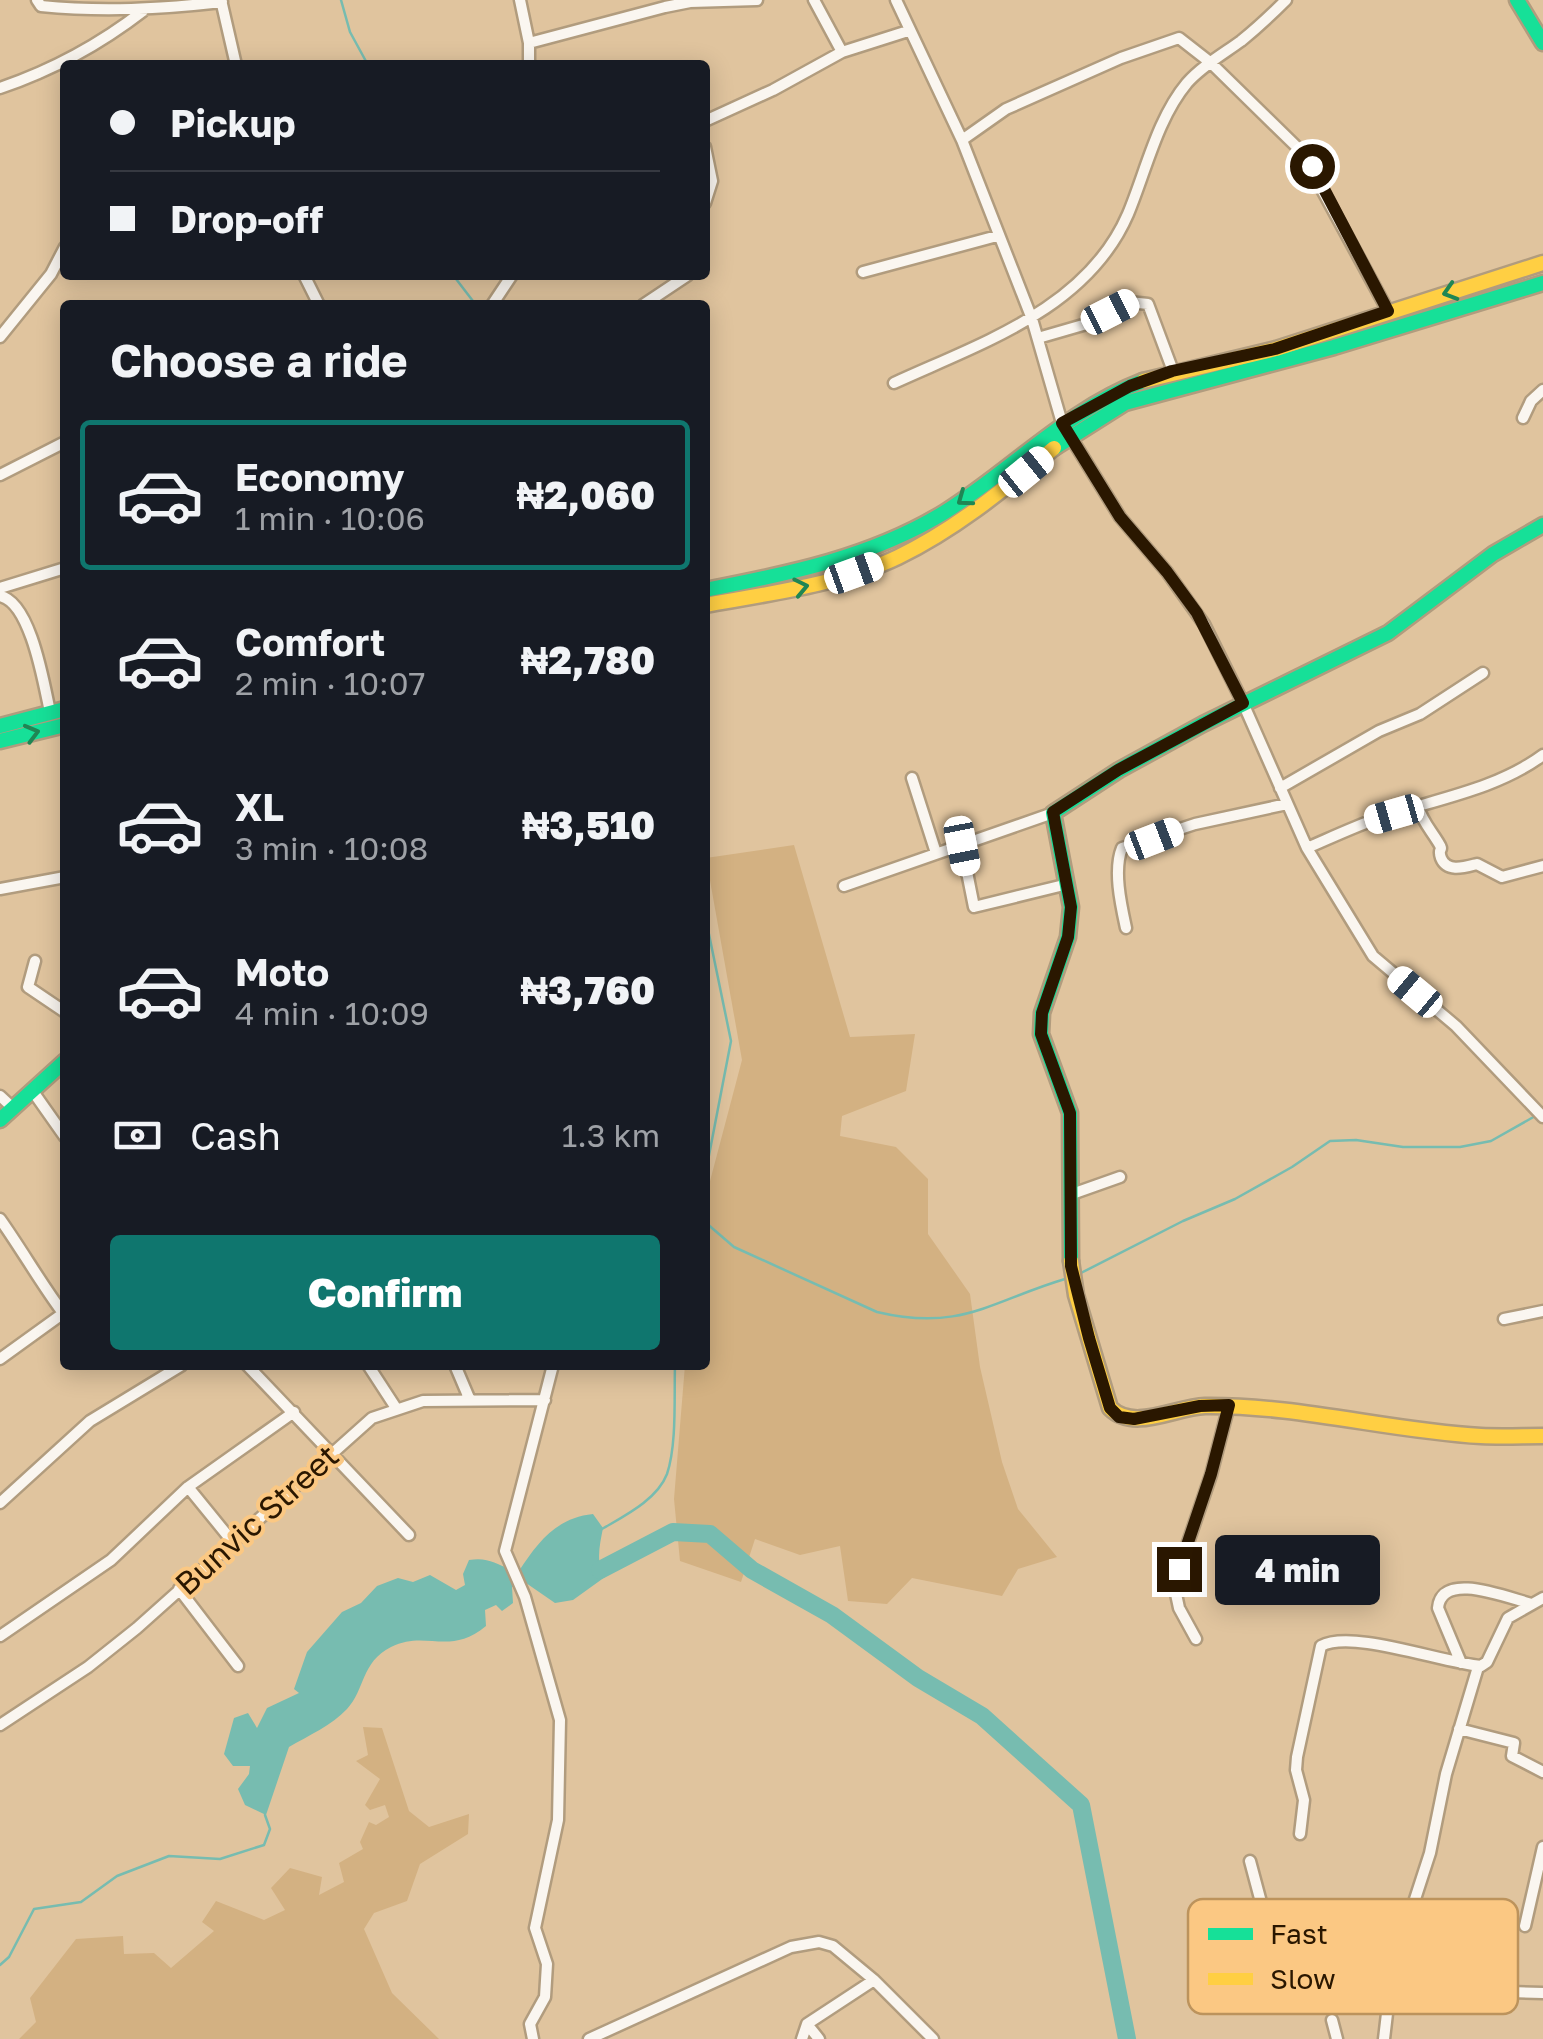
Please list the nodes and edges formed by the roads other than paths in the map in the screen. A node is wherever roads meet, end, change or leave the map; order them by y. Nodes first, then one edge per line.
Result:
1 (37, 0) edge
2 (520, 0) edge
3 (756, 0) edge
4 (814, 0) edge
5 (896, 0) edge
6 (1286, 0) edge
7 (1517, 0) edge
8 (222, 1) edge
9 (144, 10) junction
10 (908, 32) junction
11 (529, 43) junction
12 (1543, 43) edge
13 (842, 52) junction
14 (67, 60) edge
15 (235, 60) edge
16 (529, 60) edge
17 (1211, 63) junction
18 (60, 64) edge
19 (0, 88) edge
20 (710, 119) edge
21 (962, 140) junction
22 (997, 236) junction
23 (60, 256) edge
24 (1543, 264) edge
25 (863, 272) dead end
26 (680, 280) edge
27 (1543, 283) edge
28 (650, 300) edge
29 (1388, 311) junction
30 (1032, 319) junction
31 (0, 337) edge
32 (1038, 338) junction
33 (1172, 371) junction
34 (894, 383) dead end
35 (1543, 390) edge
36 (1522, 418) dead end
37 (1065, 430) junction
38 (60, 444) edge
39 (0, 475) edge
40 (1543, 526) edge
41 (60, 570) edge
42 (0, 588) edge
43 (710, 589) edge
44 (0, 596) edge
45 (710, 604) edge
46 (1483, 673) dead end
47 (1243, 703) junction
48 (58, 711) edge
49 (0, 726) edge
50 (60, 726) edge
51 (0, 742) edge
52 (1543, 755) edge
53 (912, 778) dead end
54 (1280, 788) junction
55 (1287, 804) junction
56 (1418, 807) junction
57 (1053, 812) junction
58 (962, 846) junction
59 (1307, 848) junction
60 (936, 854) junction
61 (1543, 866) edge
62 (60, 877) edge
63 (1068, 884) junction
64 (844, 886) dead end
65 (0, 889) edge
66 (1126, 928) dead end
67 (35, 961) dead end
68 (60, 1009) edge
69 (60, 1066) edge
70 (34, 1093) junction
71 (0, 1096) edge
72 (14, 1109) junction
73 (1543, 1117) edge
74 (0, 1120) edge
75 (60, 1130) edge
76 (1120, 1177) dead end
77 (1072, 1194) junction
78 (0, 1219) edge
79 (60, 1307) edge
80 (1543, 1311) edge
81 (60, 1315) edge
82 (1504, 1319) dead end
83 (0, 1359) edge
84 (174, 1370) edge
85 (252, 1370) edge
86 (371, 1370) edge
87 (457, 1370) edge
88 (553, 1370) edge
89 (469, 1398) junction
90 (545, 1400) junction
91 (1229, 1405) junction
92 (396, 1408) junction
93 (294, 1412) junction
94 (1543, 1436) edge
95 (332, 1452) junction
96 (188, 1486) junction
97 (0, 1504) edge
98 (409, 1535) dead end
99 (232, 1541) junction
100 (179, 1589) junction
101 (1543, 1598) edge
102 (1532, 1604) junction
103 (0, 1636) edge
104 (1196, 1639) dead end
105 (1461, 1663) junction
106 (238, 1666) dead end
107 (1478, 1667) junction
108 (0, 1725) edge
109 (1459, 1729) junction
110 (1543, 1772) edge
111 (1300, 1834) dead end
112 (1543, 1847) edge
113 (1250, 1861) dead end
114 (1540, 1872) edge
115 (1260, 1899) edge
116 (1415, 1899) edge
117 (1525, 1926) dead end
118 (874, 1980) junction
119 (1518, 1992) edge
120 (1543, 1993) edge
121 (1387, 2014) edge
122 (1332, 2020) dead end
123 (807, 2024) junction
124 (532, 2039) edge
125 (589, 2039) edge
126 (802, 2039) edge
127 (818, 2039) edge
128 (933, 2039) edge
129 (1336, 2039) edge
130 (1384, 2039) edge

1 - 9 street
2 - 11 street
3 - 11 street
4 - 13 street
5 - 10 street
6 - 17 street
7 - 12 main road
8 - 9 street
8 - 15 street
9 - 14 street
10 - 13 street
10 - 21 street
11 - 16 street
13 - 20 street
17 - 21 street
17 - 29 street
17 - 30 street
18 - 19 street
21 - 22 street
22 - 25 street
22 - 30 street
23 - 31 street
24 -> 29 main road
26 - 28 street
27 - 37 main road
29 - 33 main road
30 - 32 street
30 - 34 street
32 - 33 street
32 - 37 street
33 - 37 main road
35 - 36 street
37 -> 43 main road
45 -> 37 main road
37 - 47 street
38 - 39 street
40 - 47 main road
41 - 42 street
44 - 48 street
46 - 54 street
47 - 54 street
47 - 57 main road
48 - 49 main road
51 -> 50 main road
52 - 56 street
53 - 60 street
54 - 55 street
55 - 59 street
55 - 66 street
56 - 59 street
56 - 61 street
57 - 58 street
57 - 63 main road
58 - 60 street
58 - 63 street
59 - 73 street
60 - 64 street
62 - 65 street
63 - 77 main road
67 - 68 street
69 - 70 main road
70 - 72 main road
70 - 75 street
71 - 72 street
72 - 74 main road
76 - 77 street
77 - 91 main road
78 - 79 street
80 - 82 street
81 - 83 street
84 - 97 street
85 - 93 street
86 - 92 street
87 - 89 street
88 - 90 street
89 - 90 street, Bunvic Street
89 - 92 street, Bunvic Street
90 - 124 street
91 - 94 main road
91 - 104 street
92 - 95 street, Bunvic Street
93 - 95 street
93 - 96 street
95 - 98 street
95 - 99 street, Bunvic Street
96 - 99 street
96 - 103 street
99 - 100 street, Bunvic Street
100 - 106 street
100 - 108 street, Bunvic Street
101 - 102 street
102 - 105 street
102 - 107 street
105 - 107 street
105 - 111 street
107 - 109 street
109 - 110 street
109 - 116 street
112 - 114 street
113 - 115 street
114 - 117 street
118 - 123 street
118 - 125 street
118 - 128 street
119 - 120 street
121 - 130 street
122 - 129 street
123 - 126 street
123 - 127 street

